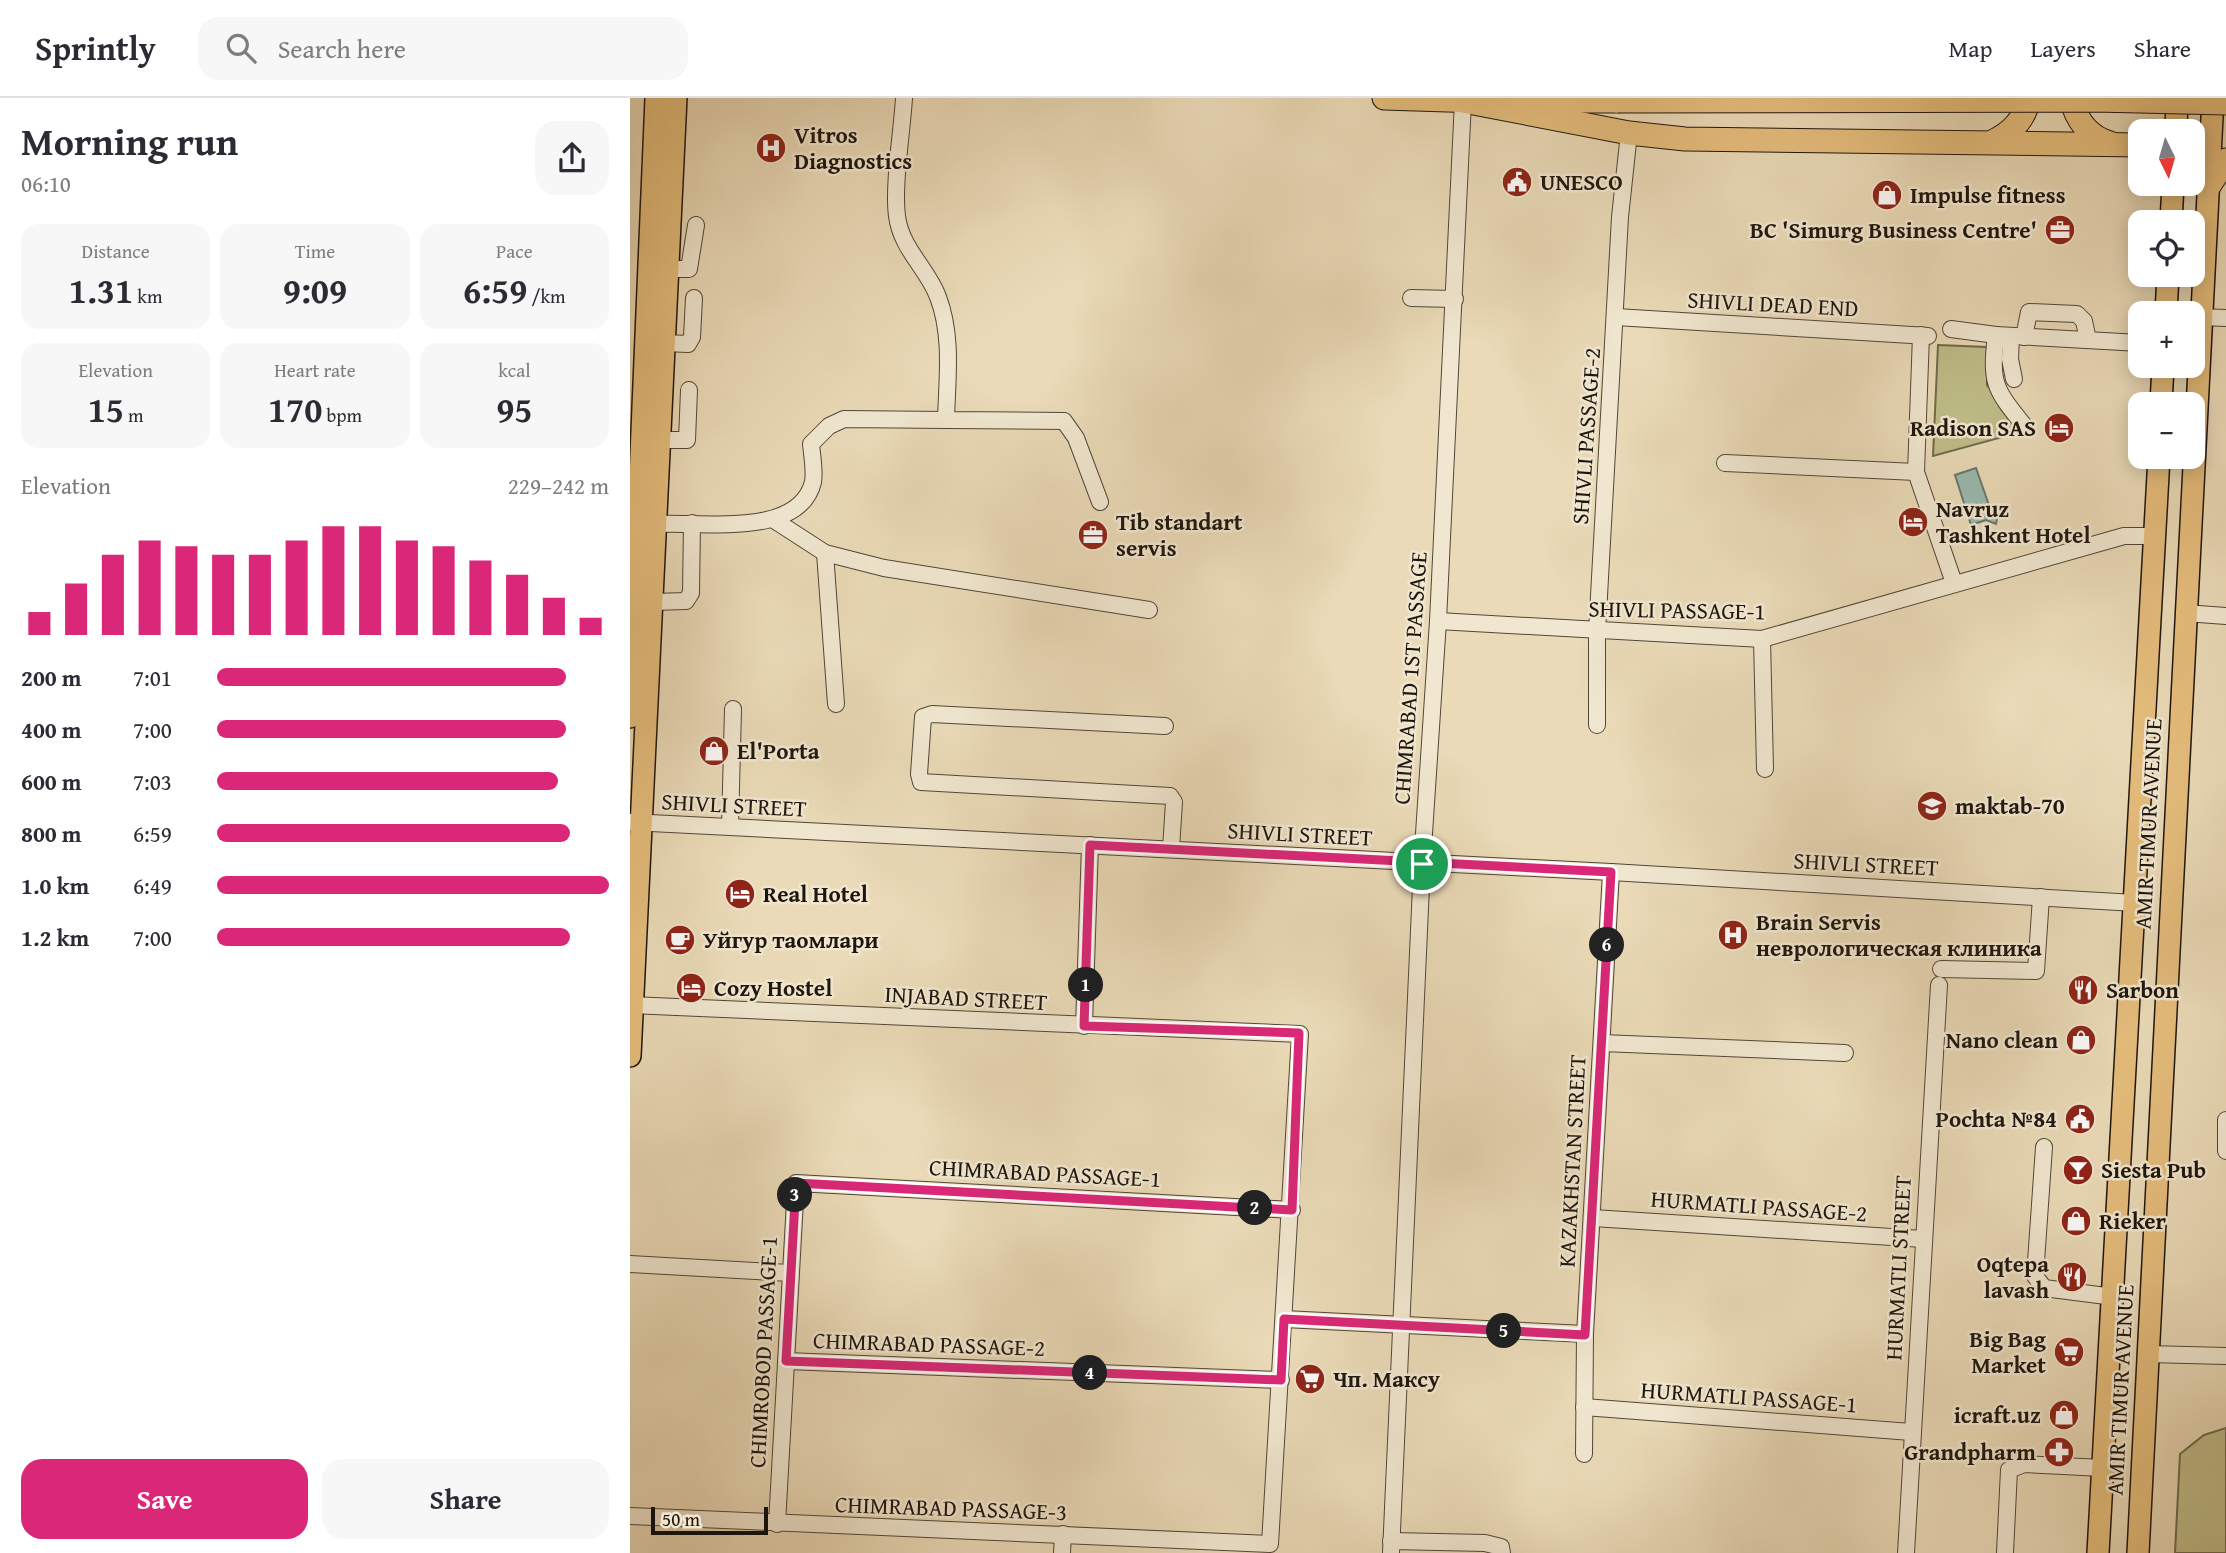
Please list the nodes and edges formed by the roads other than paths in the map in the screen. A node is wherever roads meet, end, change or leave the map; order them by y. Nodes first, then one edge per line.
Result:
1 (656, 98) edge
2 (677, 98) edge
3 (904, 98) edge
4 (1384, 98) edge
5 (2029, 98) edge
6 (2071, 98) edge
7 (2178, 98) edge
8 (2213, 98) edge
9 (1463, 101) junction
10 (2226, 103) edge
11 (2177, 119) edge
12 (1629, 141) junction
13 (1992, 142) junction
14 (2112, 144) junction
15 (2128, 145) edge
16 (2226, 160) edge
17 (2207, 189) junction
18 (696, 225) dead end
19 (668, 269) junction
20 (694, 298) dead end
21 (1411, 298) dead end
22 (1455, 299) junction
23 (2201, 301) edge
24 (1616, 317) junction
25 (2205, 317) edge
26 (2226, 318) edge
27 (1951, 329) dead end
28 (2010, 336) junction
29 (2088, 340) junction
30 (665, 342) junction
31 (2128, 342) edge
32 (2197, 378) edge
33 (2014, 379) dead end
34 (690, 390) dead end
35 (946, 420) junction
36 (2026, 428) dead end
37 (661, 440) junction
38 (1725, 463) dead end
39 (2158, 469) edge
40 (1916, 472) junction
41 (1100, 502) dead end
42 (774, 520) junction
43 (692, 523) junction
44 (657, 524) junction
45 (2154, 536) junction
46 (825, 553) junction
47 (1954, 583) junction
48 (653, 602) junction
49 (1149, 610) dead end
50 (2185, 613) junction
51 (2226, 615) edge
52 (1437, 621) junction
53 (1597, 632) junction
54 (1762, 639) junction
55 (836, 704) dead end
56 (733, 709) dead end
57 (630, 717) edge
58 (1597, 725) dead end
59 (1165, 726) dead end
60 (1765, 769) dead end
61 (2140, 800) junction
62 (2176, 802) junction
63 (636, 823) edge
64 (730, 827) junction
65 (1090, 845) junction
66 (1171, 849) junction
67 (1422, 864) junction
68 (1611, 872) junction
69 (2041, 897) junction
70 (2135, 903) junction
71 (631, 1005) edge
72 (1084, 1026) junction
73 (1602, 1043) junction
74 (1845, 1053) dead end
75 (630, 1056) edge
76 (2226, 1120) edge
77 (2044, 1147) dead end
78 (2226, 1151) edge
79 (1292, 1210) junction
80 (1593, 1218) junction
81 (1923, 1239) junction
82 (630, 1264) edge
83 (790, 1273) junction
84 (2114, 1297) junction
85 (1284, 1319) junction
86 (1403, 1326) junction
87 (1585, 1335) junction
88 (2148, 1354) junction
89 (2226, 1356) edge
90 (786, 1361) junction
91 (1281, 1380) junction
92 (1584, 1407) junction
93 (1911, 1432) junction
94 (1584, 1454) dead end
95 (2103, 1468) junction
96 (630, 1516) edge
97 (777, 1524) junction
98 (1063, 1534) junction
99 (1391, 1547) edge
100 (1062, 1553) edge
101 (1502, 1553) edge
102 (1906, 1553) edge
103 (2005, 1553) edge
104 (2098, 1553) edge
105 (2138, 1553) edge

1 - 57 main road
2 - 19 main road
3 - 35 street
4 - 9 highway
5 - 13 highway
6 - 14 highway
7 - 11 main road
8 - 17 main road, AMIR TIMUR AVENUE
9 - 10 highway, bridge
9 - 12 highway
9 - 22 street, CHIMRABAD 1ST PASSAGE
12 - 13 highway
12 - 24 street, SHIVLI PASSAGE-2
13 - 14 highway
14 - 15 highway
16 - 17 highway
17 - 23 main road, AMIR TIMUR AVENUE
18 - 19 street
19 - 30 main road
20 - 30 street
21 - 22 street
22 - 52 street, CHIMRABAD 1ST PASSAGE
24 - 40 street, SHIVLI DEAD END
24 - 53 street, SHIVLI PASSAGE-2
25 - 26 street
27 - 28 street
28 - 29 street
28 - 29 street
28 - 33 street
28 - 36 street
29 - 31 street
30 - 37 main road
32 - 50 main road, AMIR TIMUR AVENUE
34 - 37 street
35 - 41 street
35 - 42 street
37 - 44 main road
38 - 40 street
39 - 45 main road, AMIR TIMUR AVENUE
40 - 47 street
42 - 43 street
42 - 46 street
43 - 44 street
43 - 48 street
44 - 48 main road
45 - 47 street, SHIVLI PASSAGE-1
45 - 61 main road, AMIR TIMUR AVENUE
46 - 49 street
46 - 55 street
47 - 54 street, SHIVLI PASSAGE-1
48 - 63 main road
50 - 51 street
50 - 62 main road, AMIR TIMUR AVENUE
52 - 53 street, SHIVLI PASSAGE-1
52 - 67 street, CHIMRABAD 1ST PASSAGE
53 - 54 street, SHIVLI PASSAGE-1
53 - 58 street, SHIVLI PASSAGE-2
54 - 60 street
56 - 64 street
59 - 66 street
61 - 62 main road
61 - 70 main road, AMIR TIMUR AVENUE
62 - 88 main road, AMIR TIMUR AVENUE
63 - 64 street, SHIVLI STREET
63 - 71 main road
64 - 65 street, SHIVLI STREET
65 - 66 street, SHIVLI STREET
65 - 72 street
66 - 67 street, SHIVLI STREET
67 - 68 street, SHIVLI STREET
67 - 86 street, CHIMRABAD 1ST PASSAGE
68 - 69 street, SHIVLI STREET
68 - 73 street, KAZAKHSTAN STREET
69 - 70 street, SHIVLI STREET
69 - 81 street, HURMATLI STREET
70 - 84 main road, AMIR TIMUR AVENUE
71 - 72 street, INJАBАD STREET
71 - 75 main road
72 - 79 street, INJАBАD STREET
73 - 74 street
73 - 80 street, KAZAKHSTAN STREET
76 - 78 street
77 - 84 street
79 - 83 street, CHIMROBOD PASSAGE-1
79 - 85 street
80 - 81 street, HURMATLI PASSAGE-2
80 - 87 street, KAZAKHSTAN STREET
81 - 93 street, HURMATLI STREET
82 - 83 street
83 - 90 street, CHIMROBOD PASSAGE-1
84 - 95 main road, AMIR TIMUR AVENUE
85 - 86 street
85 - 91 street
86 - 87 street
86 - 99 street, CHIMRABAD 1ST PASSAGE
87 - 92 street, KAZAKHSTAN STREET
88 - 89 street
88 - 105 main road, AMIR TIMUR AVENUE
90 - 91 street, CHIMRABAD PASSAGE-2
90 - 97 street, CHIMROBOD PASSAGE-1
91 - 98 street, CHIMRАBАD PASSAGE-3
92 - 93 street, HURMATLI PASSAGE-1
92 - 94 street, KAZAKHSTAN STREET
93 - 102 street, HURMATLI STREET
95 - 103 street
95 - 104 main road, AMIR TIMUR AVENUE
96 - 97 street, CHIMRАBАD PASSAGE-3
97 - 98 street, CHIMRАBАD PASSAGE-3
98 - 100 street
99 - 101 street

